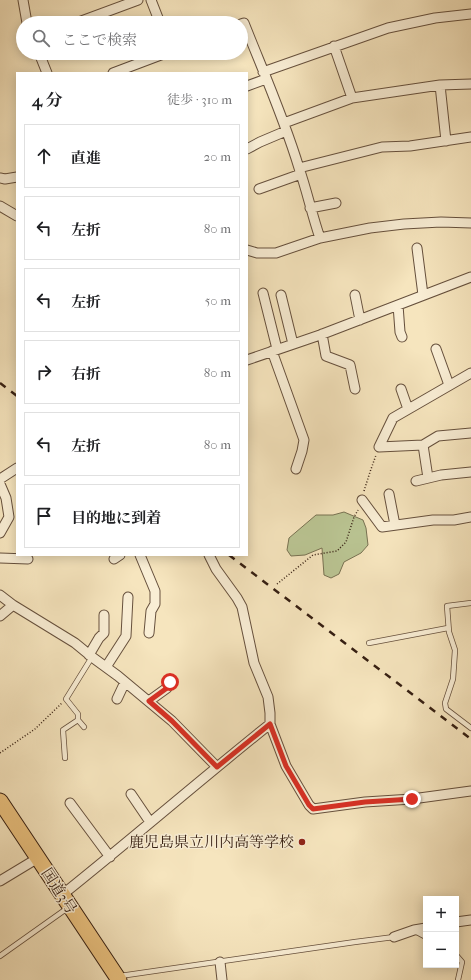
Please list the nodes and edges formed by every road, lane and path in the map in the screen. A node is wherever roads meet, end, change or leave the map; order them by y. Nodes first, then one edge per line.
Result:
1 (23, 0) edge
2 (138, 0) edge
3 (151, 0) edge
4 (471, 14) edge
5 (26, 16) edge
6 (95, 16) edge
7 (157, 16) edge
8 (248, 33) edge
9 (334, 46) junction
10 (42, 60) edge
11 (147, 60) edge
12 (47, 72) edge
13 (116, 72) edge
14 (265, 76) junction
15 (471, 84) edge
16 (248, 85) edge
17 (440, 85) junction
18 (352, 98) junction
19 (285, 127) junction
20 (471, 137) edge
21 (446, 141) junction
22 (248, 148) edge
23 (300, 171) junction
24 (16, 177) edge
25 (0, 178) edge
26 (260, 190) dead end
27 (336, 203) dead end
28 (0, 206) edge
29 (310, 208) junction
30 (16, 215) edge
31 (471, 222) edge
32 (320, 238) junction
33 (417, 248) dead end
34 (248, 250) edge
35 (471, 277) edge
36 (262, 293) dead end
37 (355, 294) dead end
38 (281, 295) dead end
39 (423, 296) junction
40 (398, 305) junction
41 (360, 320) junction
42 (322, 334) junction
43 (402, 337) dead end
44 (293, 344) junction
45 (436, 349) dead end
46 (275, 350) junction
47 (248, 360) edge
48 (356, 361) dead end
49 (346, 363) junction
50 (471, 373) edge
51 (449, 386) junction
52 (401, 389) dead end
53 (355, 390) dead end
54 (408, 409) junction
55 (471, 432) edge
56 (424, 445) junction
57 (379, 447) junction
58 (16, 469) edge
59 (296, 469) dead end
60 (471, 472) edge
61 (428, 478) junction
62 (0, 479) edge
63 (416, 480) dead end
64 (0, 484) edge
65 (389, 494) dead end
66 (362, 500) junction
67 (471, 517) edge
68 (394, 525) junction
69 (0, 533) edge
70 (140, 556) edge
71 (209, 556) edge
72 (0, 558) edge
73 (28, 559) dead end
74 (277, 584) dead end
75 (0, 595) edge
76 (128, 597) dead end
77 (471, 603) edge
78 (13, 605) junction
79 (104, 615) dead end
80 (0, 616) edge
81 (448, 628) junction
82 (149, 633) dead end
83 (368, 643) dead end
84 (91, 656) junction
85 (106, 667) junction
86 (125, 682) junction
87 (170, 682) dead end
88 (66, 699) junction
89 (117, 699) dead end
90 (149, 701) junction
91 (78, 720) junction
92 (270, 724) junction
93 (84, 727) dead end
94 (471, 728) edge
95 (0, 753) edge
96 (65, 758) dead end
97 (217, 767) junction
98 (471, 792) edge
99 (130, 794) dead end
100 (0, 801) edge
101 (70, 803) dead end
102 (150, 822) junction
103 (110, 857) junction
104 (38, 858) junction
105 (0, 881) edge
106 (66, 901) junction
107 (471, 920) edge
108 (459, 922) edge
109 (423, 928) edge
110 (414, 930) junction
111 (423, 935) edge
112 (394, 937) joint
113 (0, 956) edge
114 (459, 958) edge
115 (220, 962) junction
116 (118, 978) edge
117 (222, 980) edge
118 (458, 980) edge

1 - 5 street
2 - 6 street
3 - 7 street
4 - 9 street
8 - 14 street
9 - 14 street
9 - 18 street
10 - 12 street
11 - 13 street
14 - 16 street
14 - 19 street
15 - 17 street
17 - 18 street
17 - 21 street
18 - 19 street
19 - 22 street
19 - 23 street
20 - 21 street
21 - 23 street
23 - 26 street
23 - 29 street
24 - 25 street
27 - 29 street
28 - 30 street
29 - 32 street
31 - 32 street
32 - 34 street
33 - 39 street
35 - 39 street
36 - 46 street
37 - 41 street
38 - 44 street
39 - 40 street
40 - 41 street
40 - 43 street
41 - 42 street
42 - 44 street
42 - 49 street
44 - 46 street
45 - 51 street
46 - 47 street
46 - 59 street
48 - 49 street
49 - 53 street
50 - 51 street
51 - 54 street
52 - 54 street
54 - 57 street
55 - 56 street
56 - 57 street
56 - 61 street
57 - 66 path
58 - 62 street
60 - 61 street
61 - 63 street
64 - 69 street
65 - 68 street
66 - 68 street
66 - 74 path
67 - 68 street
70 - 82 street
71 - 92 street
72 - 73 street
75 - 78 street
76 - 85 street
77 - 81 lane
78 - 80 street
78 - 84 street
79 - 84 street
81 - 83 lane
81 - 94 lane
84 - 85 street
84 - 88 lane
85 - 86 street
86 - 89 street
86 - 90 street
87 - 90 street
88 - 91 lane
88 - 95 path
90 - 97 street
91 - 93 lane
91 - 96 lane
92 - 97 street
92 - 98 street
97 - 102 street
99 - 102 street
100 - 104 highway, 国道3号
101 - 103 street
102 - 103 street
103 - 106 street
104 - 105 street
104 - 106 highway, 国道3号
106 - 113 lane
106 - 116 highway, 国道3号
107 - 108 street
109 - 110 street
110 - 111 lane
110 - 112 street
112 - 115 lane
114 - 118 lane
115 - 116 lane
115 - 117 street

